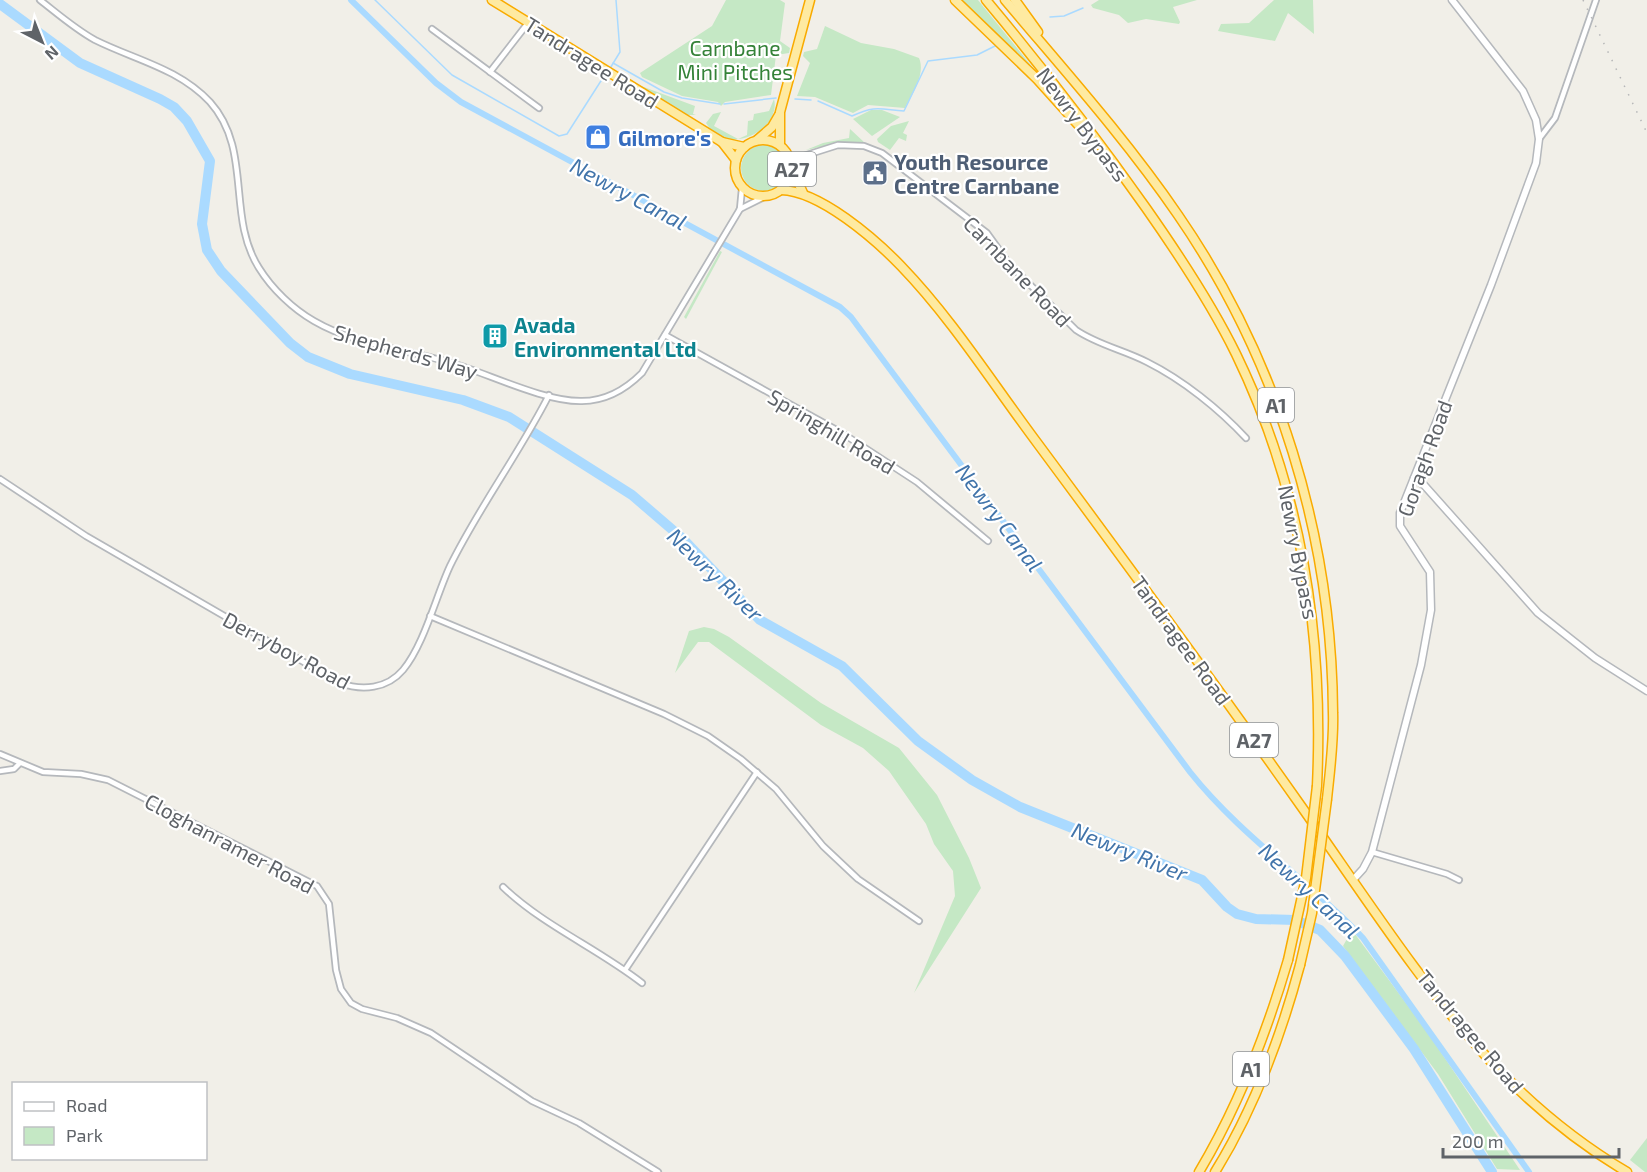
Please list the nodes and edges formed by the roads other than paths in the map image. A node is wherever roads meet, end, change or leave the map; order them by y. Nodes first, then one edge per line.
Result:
1 (40, 0) edge
2 (492, 0) edge
3 (810, 0) edge
4 (955, 0) edge
5 (986, 0) edge
6 (1005, 0) edge
7 (1016, 0) edge
8 (1452, 0) edge
9 (1596, 0) edge
10 (528, 23) junction
11 (432, 29) dead end
12 (1063, 69) junction
13 (490, 72) junction
14 (539, 108) dead end
15 (780, 112) junction
16 (1539, 139) junction
17 (757, 140) junction
18 (722, 142) junction
19 (780, 145) junction
20 (744, 147) junction
21 (736, 160) junction
22 (791, 164) junction
23 (1118, 169) junction
24 (742, 188) junction
25 (782, 190) junction
26 (803, 193) junction
27 (764, 197) junction
28 (740, 209) junction
29 (665, 335) junction
30 (549, 395) junction
31 (1246, 424) dead end
32 (1239, 431) junction
33 (1246, 438) dead end
34 (1414, 478) junction
35 (0, 479) edge
36 (988, 541) dead end
37 (430, 616) junction
38 (1647, 691) edge
39 (0, 754) edge
40 (19, 764) junction
41 (0, 771) edge
42 (757, 772) junction
43 (1372, 852) junction
44 (1353, 880) junction
45 (1459, 880) dead end
46 (503, 887) dead end
47 (919, 921) dead end
48 (625, 970) junction
49 (642, 983) dead end
50 (658, 1172) edge
51 (1199, 1172) edge
52 (1215, 1172) edge
53 (1627, 1172) edge

1 - 30 street, Shepherds Way
2 - 10 highway, Tandragee Road / A27
3 - 15 highway, A27
4 - 23 highway
5 - 23 highway, Newry Bypass / A1
6 - 12 highway, Newry Bypass / A1
7 - 12 highway
8 - 16 street, Goragh Road
9 - 16 street, Goragh Road
10 - 13 street
10 - 18 highway, Tandragee Road / A27
11 - 13 street
12 - 52 highway, Newry Bypass / A1, bridge
13 - 14 street
15 - 17 highway, A27
15 - 19 highway, A27
16 - 34 street, Goragh Road
17 - 19 highway, A27
17 - 20 highway, A27
18 - 20 highway, Tandragee Road / A27
18 - 21 highway, Tandragee Road / A27
19 - 22 highway, A27
20 - 21 highway, A27
21 - 24 highway, A27
22 - 25 highway, A27
22 - 26 highway, A27
22 - 32 street, Carnbane Road
23 - 51 highway, Newry Bypass / A1, bridge
24 - 27 highway, A27
24 - 28 street, Shepherds Way
25 - 26 highway, Tandragee Road / A27
25 - 27 highway, A27
26 - 44 highway, Tandragee Road / A27
27 - 28 street
28 - 29 street, Shepherds Way
29 - 30 street, Shepherds Way
29 - 36 street, Springhill Road
30 - 37 street, Derryboy Road
31 - 32 street
32 - 33 street, Carnbane Road
34 - 38 street
34 - 43 street, Goragh Road
35 - 37 street, Derryboy Road
37 - 42 street
39 - 40 street, Cloghanramer Road
40 - 41 street
40 - 50 street, Cloghanramer Road
42 - 47 street
42 - 48 street
43 - 44 street, Goragh Road
43 - 45 street
44 - 53 highway, Tandragee Road / A27
46 - 48 street
48 - 49 street

